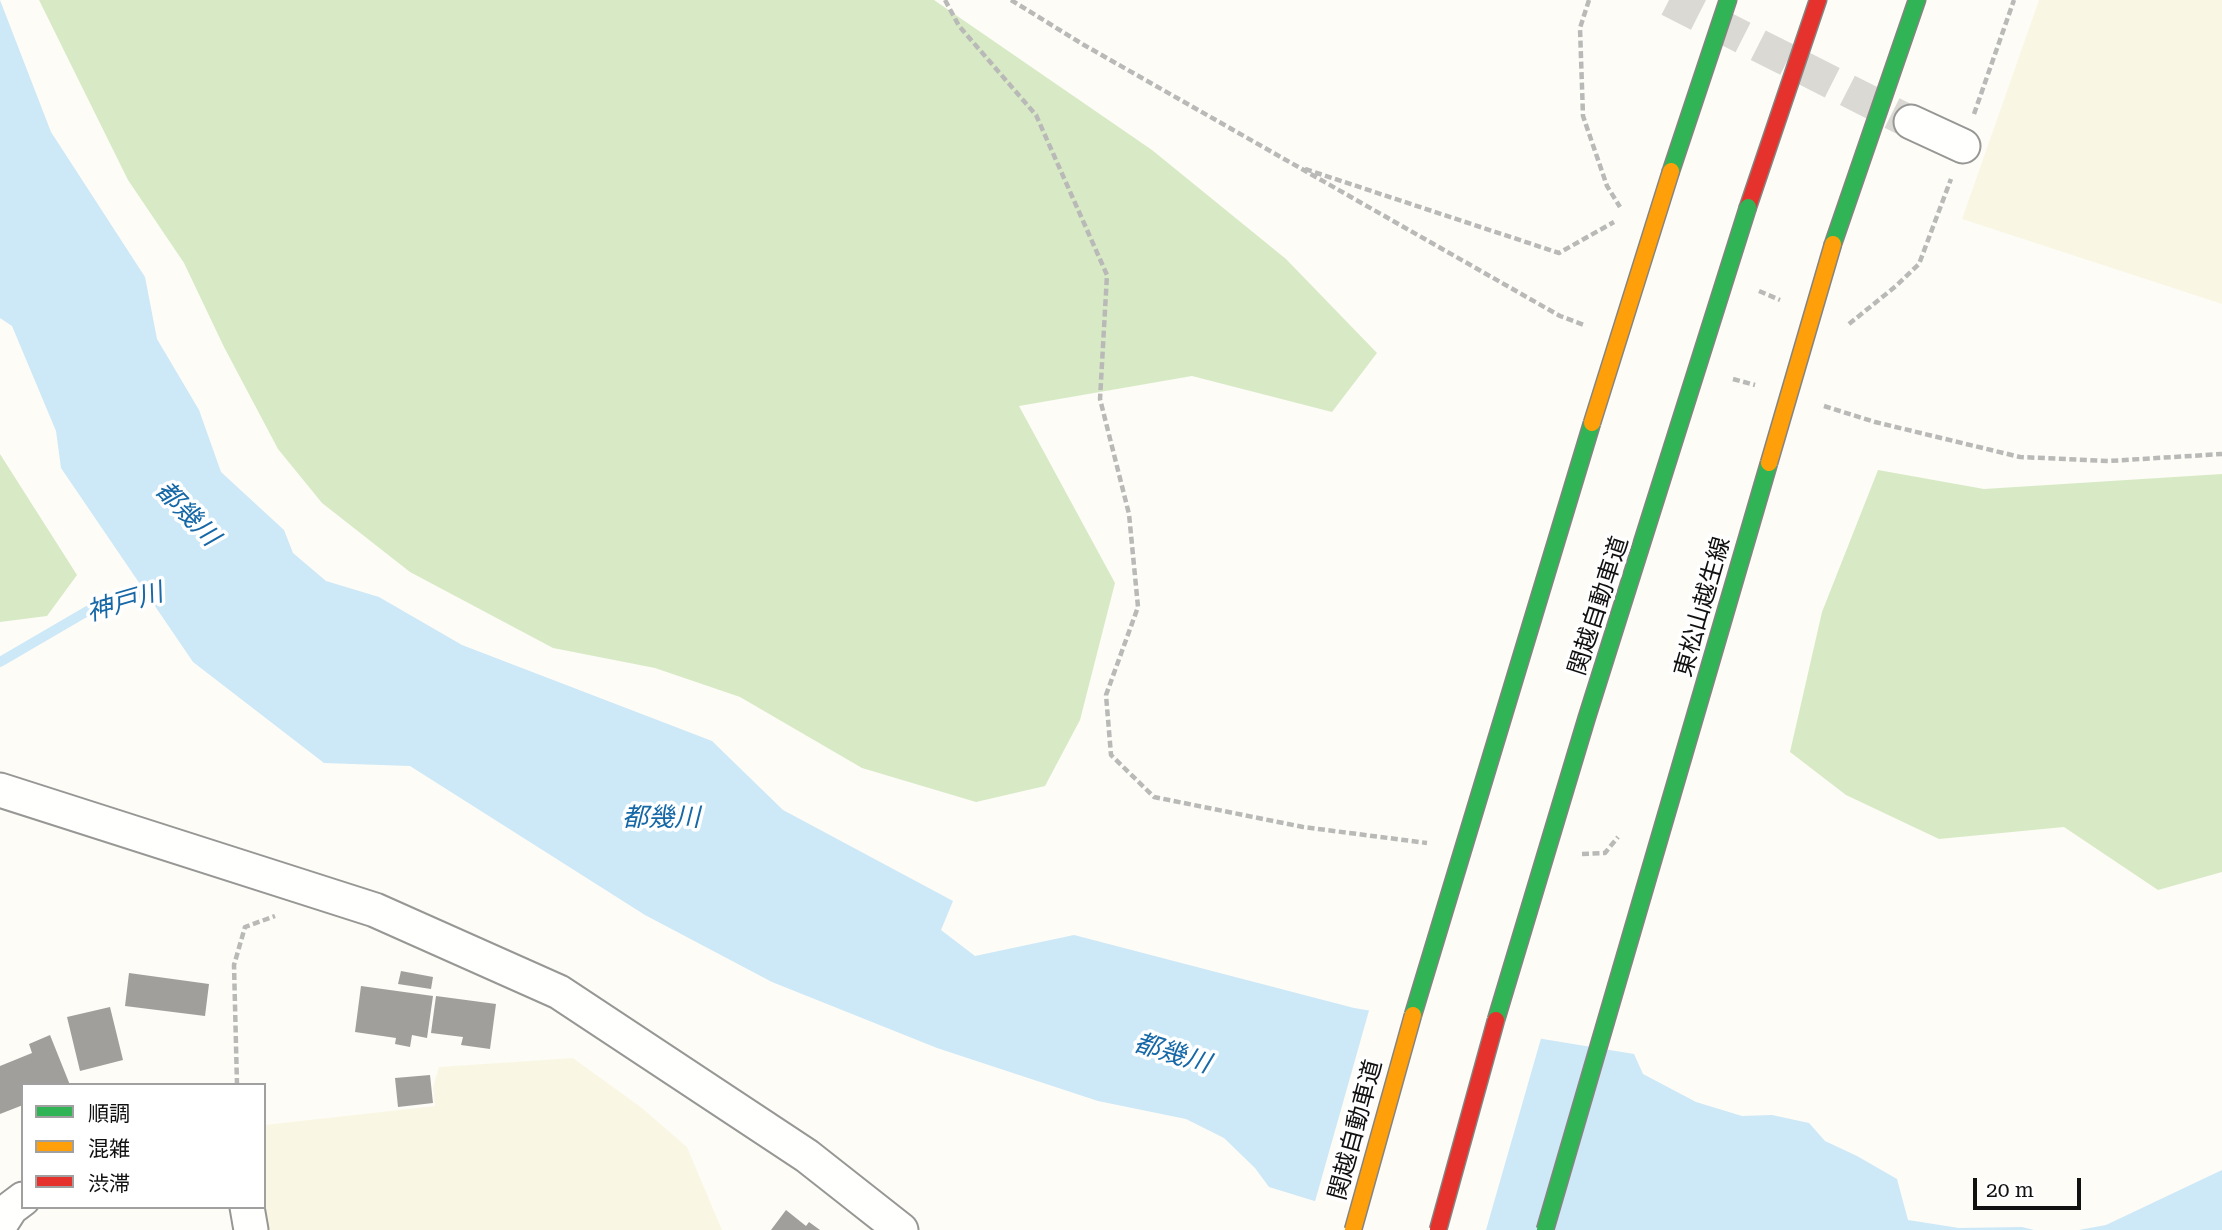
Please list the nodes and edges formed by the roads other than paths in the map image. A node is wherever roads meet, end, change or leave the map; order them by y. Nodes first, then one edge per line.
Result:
1 (1728, 0) edge
2 (1818, 0) edge
3 (1917, 0) edge
4 (1910, 122) tunnel mouth
5 (1963, 146) dead end
6 (0, 790) edge
7 (21, 1200) edge
8 (247, 1209) edge
9 (0, 1225) edge
10 (250, 1230) edge
11 (901, 1230) edge
12 (1353, 1230) edge
13 (1438, 1230) edge
14 (1545, 1230) edge

1 - 12 main road, 関越自動車道, bridge
2 - 13 main road, 関越自動車道, bridge
3 - 14 main road, 東松山越生線, bridge
4 - 5 street
6 - 11 street
7 - 9 street
8 - 10 street

